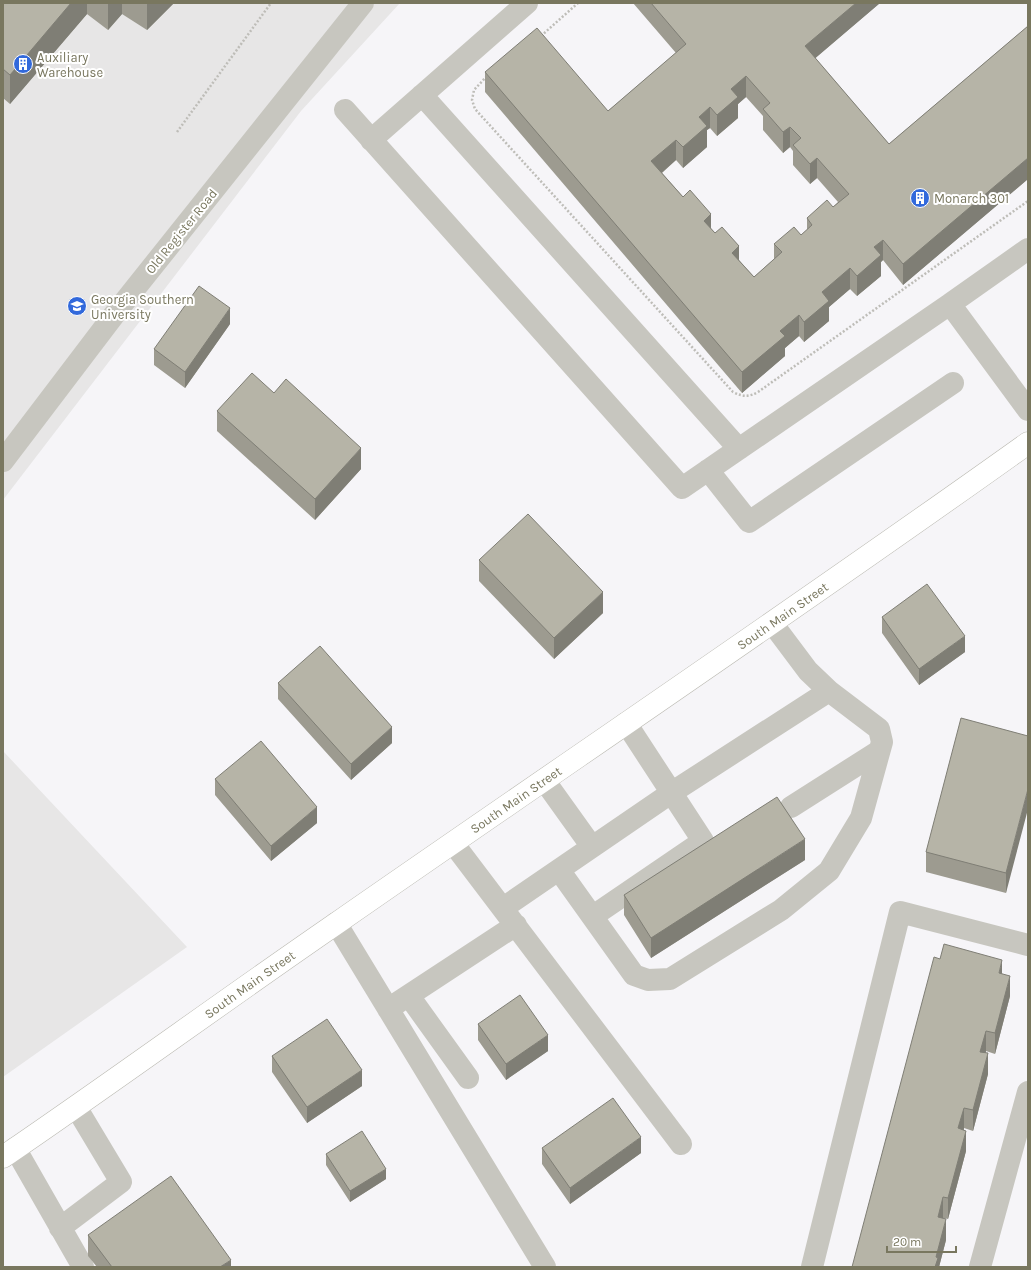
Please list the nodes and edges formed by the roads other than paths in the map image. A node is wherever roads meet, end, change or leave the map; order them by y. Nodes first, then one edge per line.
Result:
1 (363, 3) edge
2 (527, 3) edge
3 (422, 95) junction
4 (345, 110) dead end
5 (371, 140) junction
6 (1028, 249) edge
7 (950, 304) junction
8 (953, 383) dead end
9 (1028, 410) edge
10 (1028, 443) edge
11 (738, 449) junction
12 (3, 461) edge
13 (708, 470) junction
14 (772, 622) junction
15 (829, 691) junction
16 (626, 723) junction
17 (879, 751) junction
18 (544, 780) junction
19 (671, 793) junction
20 (791, 807) dead end
21 (454, 843) junction
22 (592, 848) junction
23 (559, 870) junction
24 (592, 916) junction
25 (510, 917) junction
26 (336, 923) junction
27 (1028, 945) edge
28 (409, 996) junction
29 (388, 1009) junction
30 (468, 1078) dead end
31 (1028, 1092) edge
32 (76, 1107) junction
33 (681, 1144) dead end
34 (9, 1152) edge
35 (60, 1228) junction
36 (83, 1267) edge
37 (545, 1267) edge
38 (812, 1267) edge
39 (980, 1267) edge

1 - 12 street, Old Register Road
2 - 3 street
3 - 5 street
3 - 11 street
4 - 5 street
5 - 13 street
6 - 7 street
7 - 9 street
7 - 11 street
8 - 13 street
10 - 14 main road, South Main Street
11 - 13 street
14 - 15 street
14 - 16 main road, South Main Street
15 - 17 street
15 - 19 street
16 - 18 main road, South Main Street
16 - 19 street
17 - 20 street
17 - 24 street
18 - 21 main road, South Main Street
18 - 22 street
19 - 22 street
19 - 24 street
21 - 25 street
21 - 26 main road, South Main Street
22 - 23 street
23 - 24 street
23 - 25 street
25 - 28 street
25 - 33 street
26 - 29 street
26 - 32 main road, South Main Street
27 - 38 street
28 - 29 street
28 - 30 street
29 - 37 street
31 - 39 street
32 - 34 main road, South Main Street
32 - 35 street
34 - 35 street
35 - 36 street

